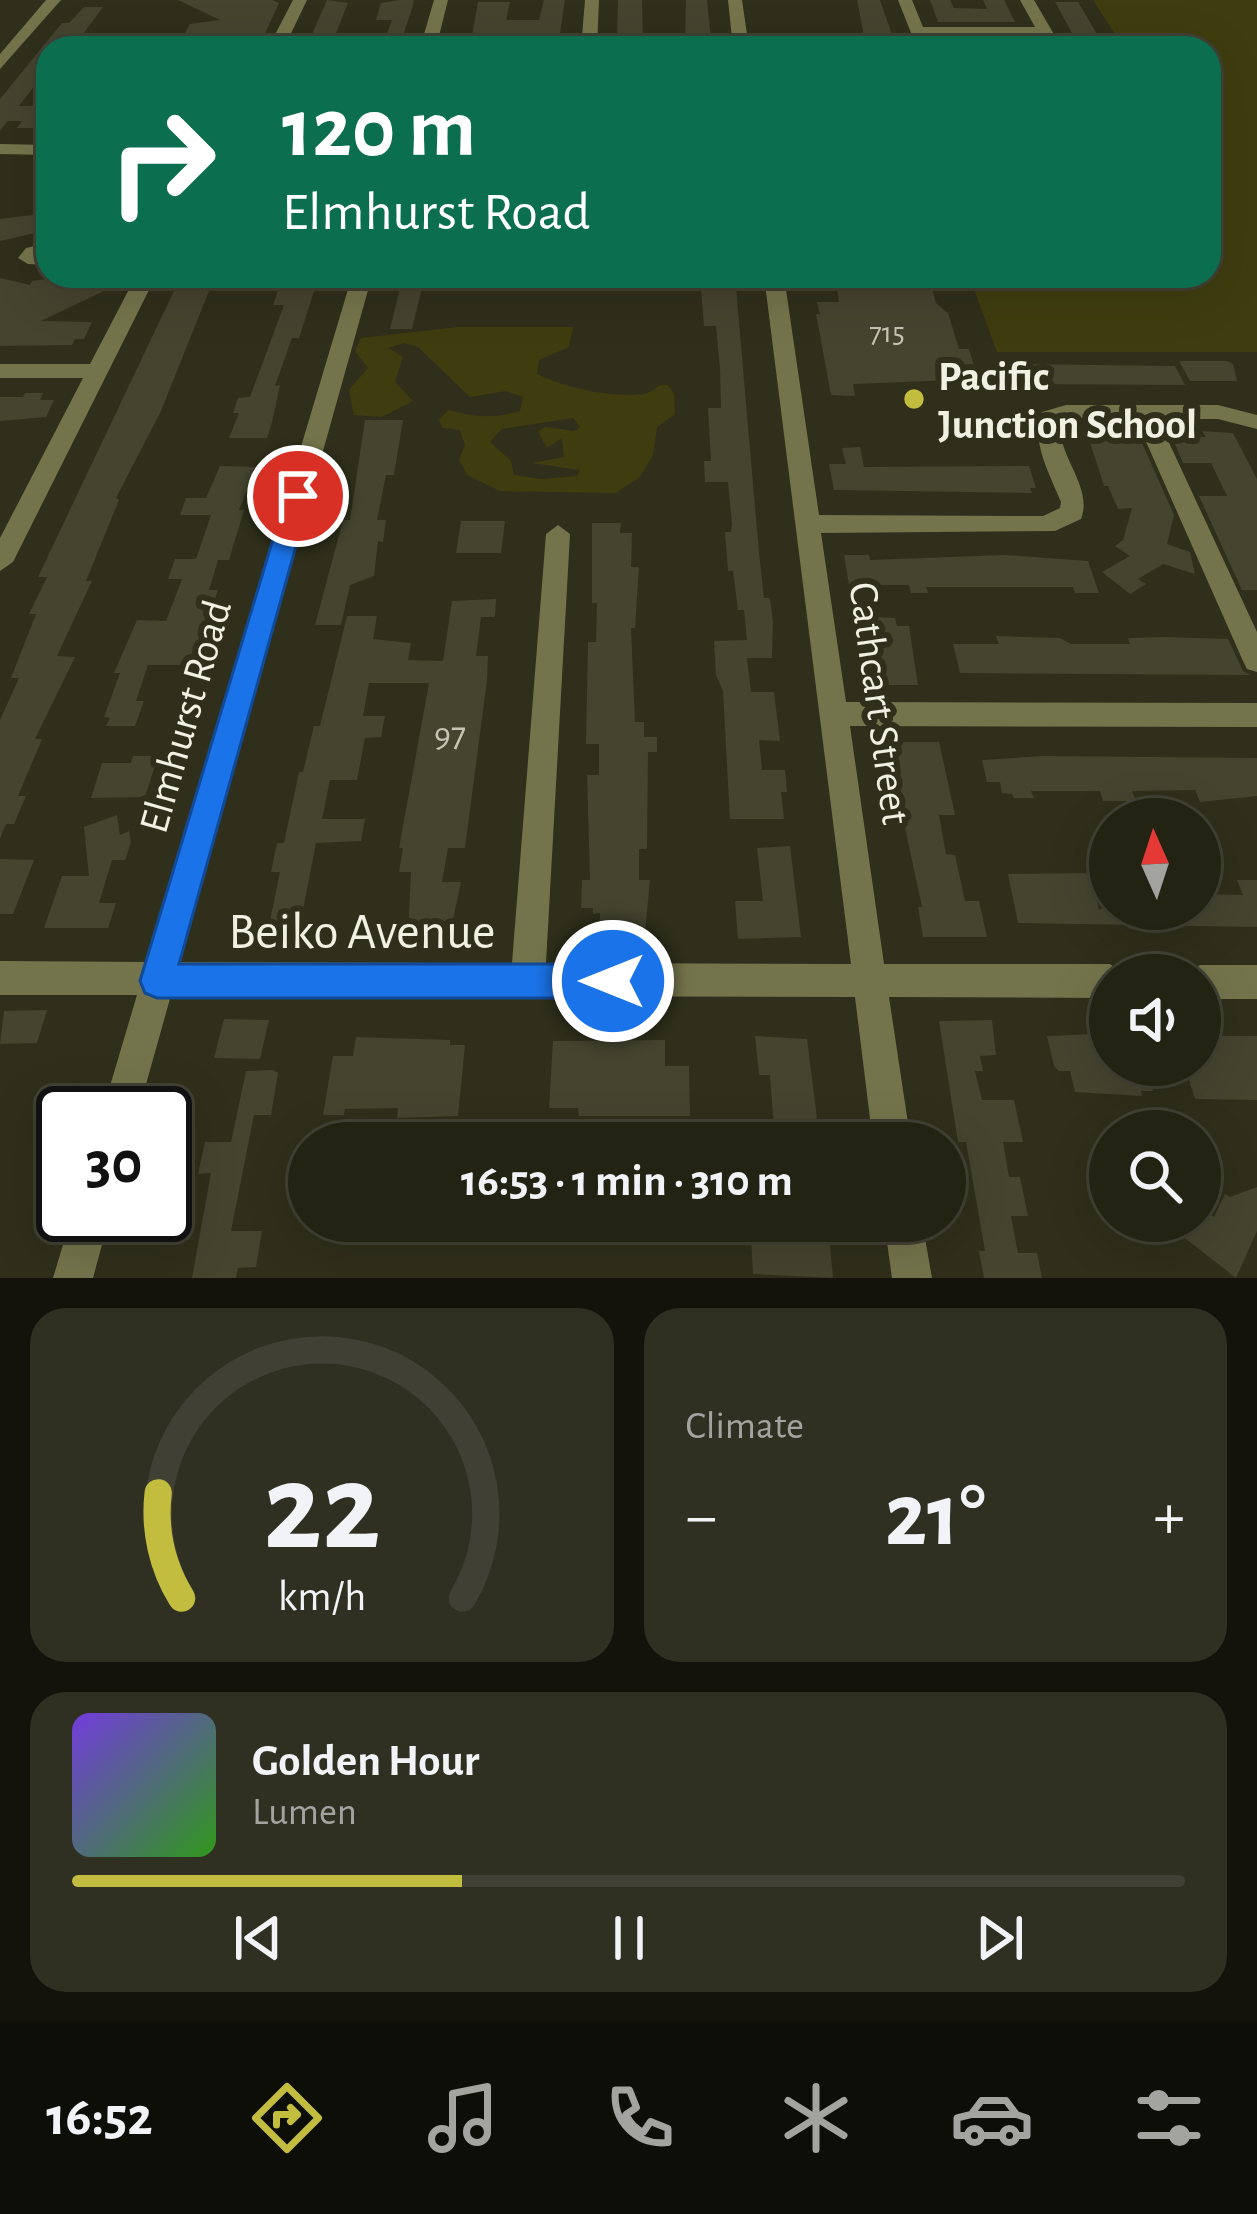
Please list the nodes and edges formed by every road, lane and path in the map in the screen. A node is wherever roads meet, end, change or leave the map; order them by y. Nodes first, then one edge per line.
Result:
1 (54, 0) edge
2 (299, 0) edge
3 (441, 0) edge
4 (592, 0) edge
5 (735, 0) edge
6 (905, 0) edge
7 (1027, 0) edge
8 (917, 31) junction
9 (1044, 31) junction
10 (282, 36) edge
11 (431, 36) edge
12 (590, 36) edge
13 (740, 36) edge
14 (919, 36) edge
15 (1047, 36) edge
16 (2, 60) edge
17 (0, 149) edge
18 (36, 149) edge
19 (140, 288) edge
20 (359, 288) edge
21 (776, 288) edge
22 (0, 371) edge
23 (98, 371) junction
24 (1144, 413) junction
25 (1257, 422) edge
26 (12, 515) edge
27 (808, 524) junction
28 (558, 534) dead end
29 (0, 562) edge
30 (1257, 661) edge
31 (834, 714) junction
32 (1257, 716) edge
33 (0, 978) edge
34 (869, 980) junction
35 (157, 981) junction
36 (528, 981) junction
37 (1089, 981) edge
38 (1221, 982) edge
39 (1257, 982) edge
40 (128, 1086) edge
41 (889, 1122) edge
42 (83, 1242) edge
43 (906, 1242) edge
44 (73, 1278) edge
45 (912, 1278) edge

1 - 16 street
2 - 10 street
3 - 11 street
4 - 12 street
5 - 13 street
6 - 8 street
7 - 9 street
8 - 9 street
8 - 14 street
9 - 15 street
17 - 18 street
19 - 23 street
20 - 35 street, Elmhurst Road
21 - 27 street, Cathcart Street
22 - 23 street
23 - 26 street
24 - 25 street
24 - 27 street
24 - 30 street
26 - 29 street
27 - 31 street, Cathcart Street
28 - 36 street
31 - 32 street
31 - 34 street, Cathcart Street
33 - 35 street, Beiko Avenue
34 - 36 street, Beiko Avenue
34 - 37 street, Beiko Avenue
34 - 41 street, Cathcart Street
35 - 36 street, Beiko Avenue
35 - 40 street, Elmhurst Road
38 - 39 street
42 - 44 street
43 - 45 street

